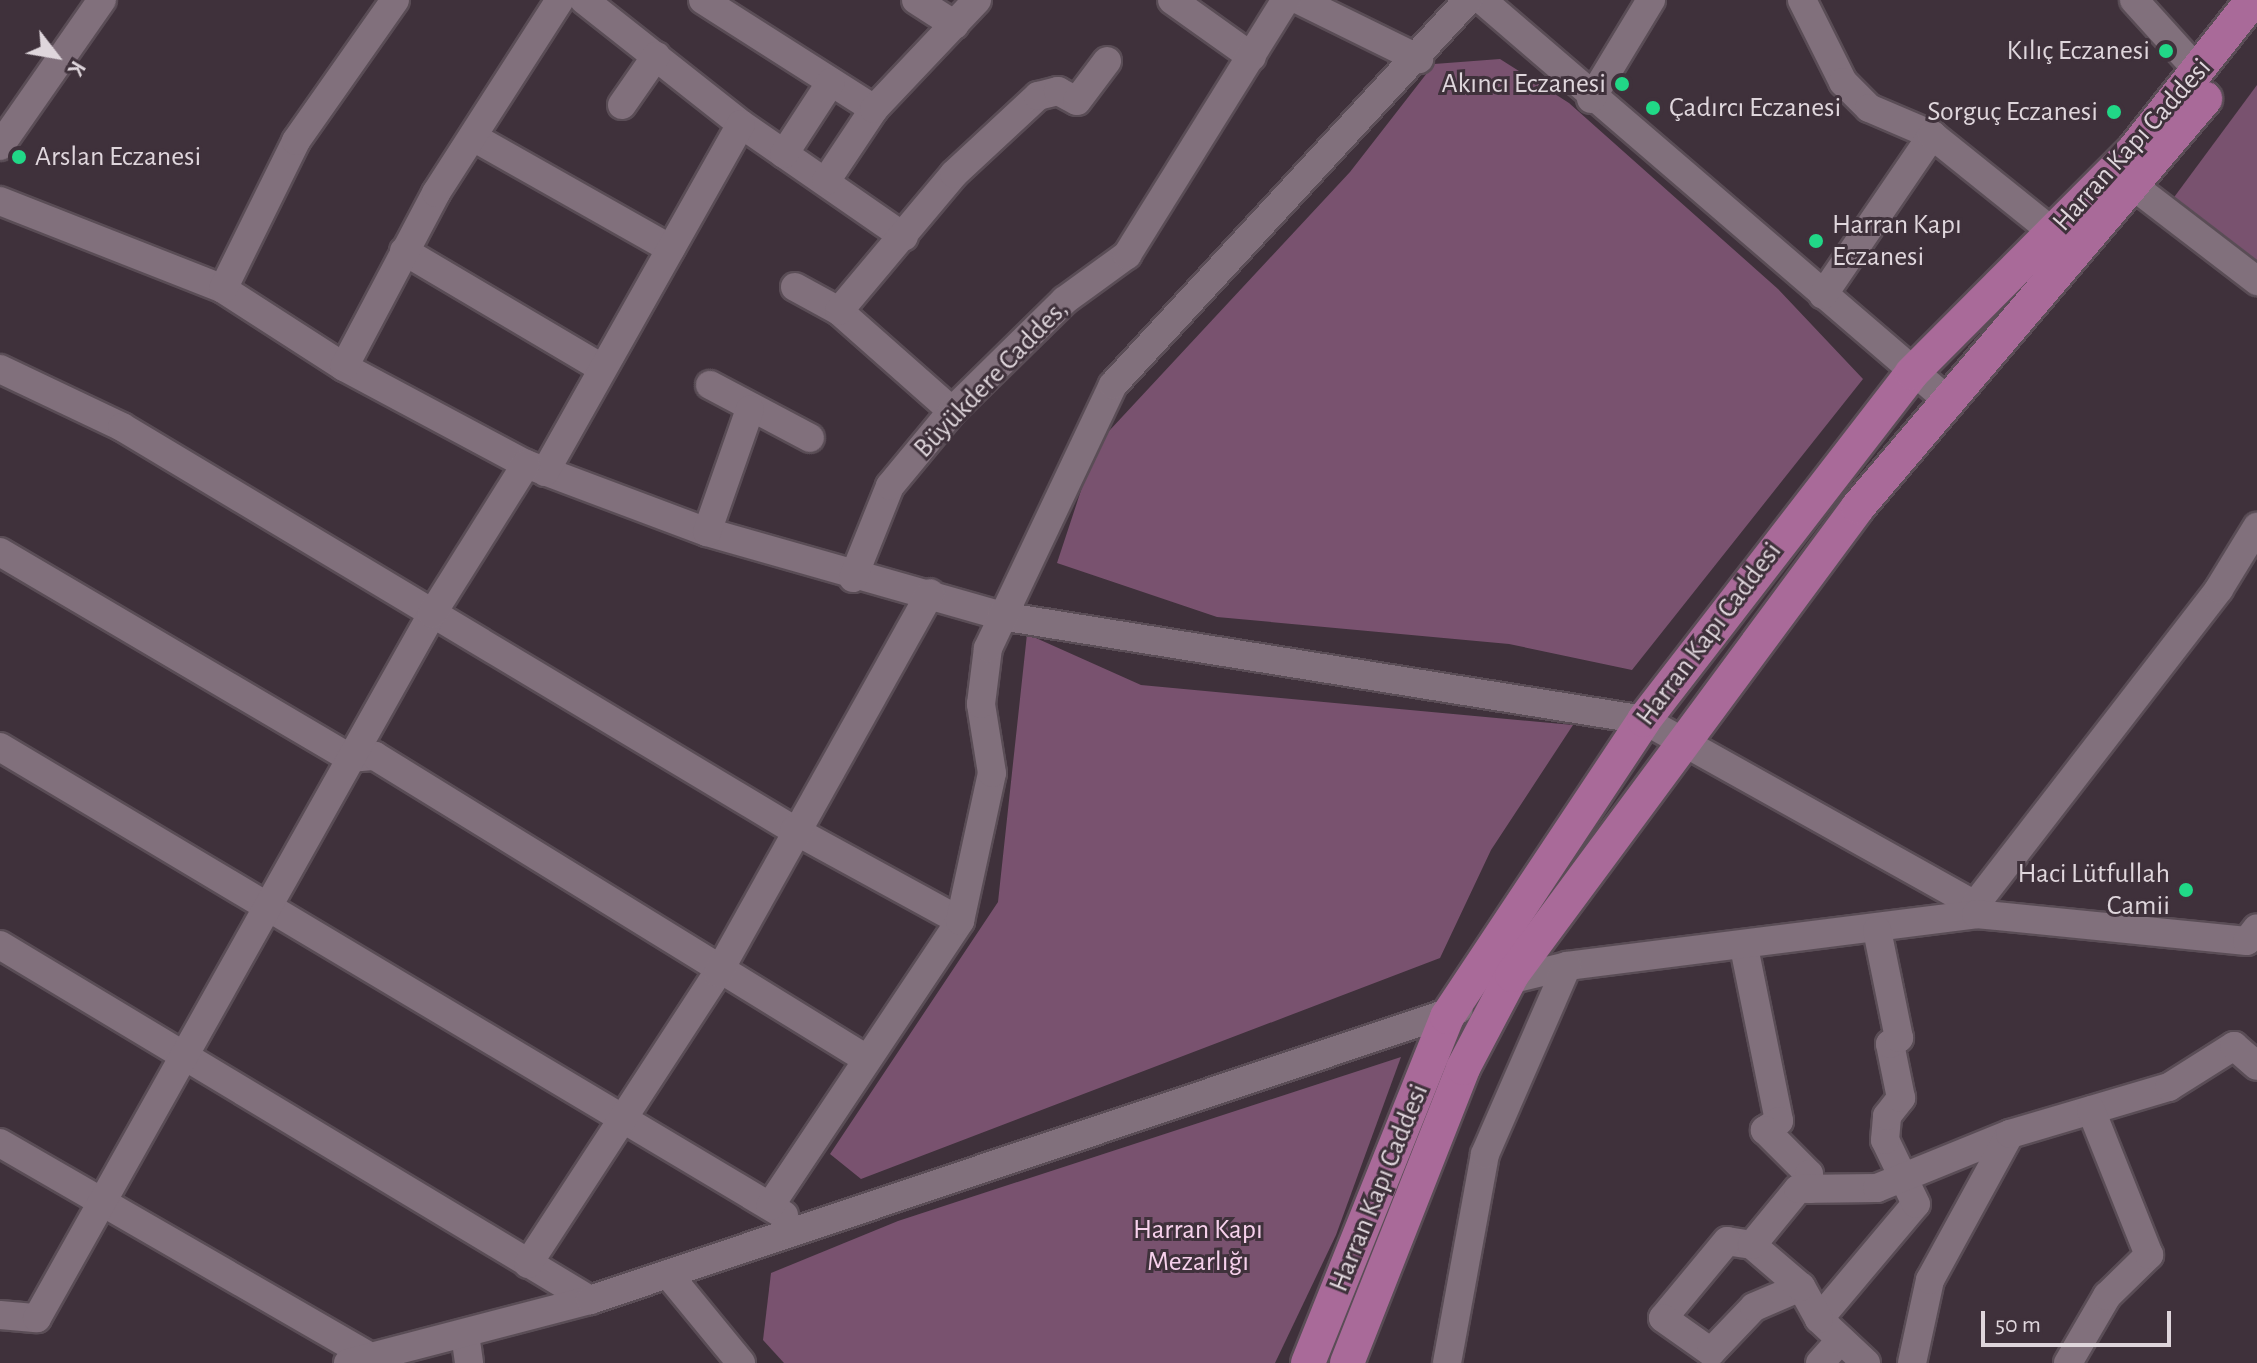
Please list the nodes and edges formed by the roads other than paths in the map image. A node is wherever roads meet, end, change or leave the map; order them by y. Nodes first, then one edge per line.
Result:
1 (102, 0) edge
2 (395, 0) edge
3 (560, 0) edge
4 (584, 0) edge
5 (703, 0) edge
6 (916, 0) edge
7 (977, 0) edge
8 (1172, 0) edge
9 (1286, 0) edge
10 (1299, 0) edge
11 (1468, 0) edge
12 (1482, 0) edge
13 (1651, 0) edge
14 (1802, 0) edge
15 (2134, 0) edge
16 (2253, 0) edge
17 (955, 25) junction
18 (2257, 29) edge
19 (656, 56) junction
20 (1252, 57) junction
21 (1419, 59) junction
22 (1107, 61) dead end
23 (2199, 72) junction
24 (831, 82) junction
25 (1591, 99) junction
26 (622, 105) dead end
27 (874, 109) junction
28 (741, 124) junction
29 (1932, 135) junction
30 (473, 137) junction
31 (0, 146) edge
32 (784, 154) junction
33 (826, 181) junction
34 (2132, 185) junction
35 (0, 201) edge
36 (2054, 233) junction
37 (904, 237) junction
38 (671, 249) junction
39 (404, 251) junction
40 (2257, 281) edge
41 (795, 287) dead end
42 (223, 289) junction
43 (1823, 295) junction
44 (839, 311) junction
45 (344, 367) junction
46 (602, 368) junction
47 (0, 369) edge
48 (1912, 373) junction
49 (710, 385) dead end
50 (1947, 400) junction
51 (750, 409) junction
52 (952, 411) junction
53 (810, 438) dead end
54 (536, 468) junction
55 (2257, 527) edge
56 (707, 532) junction
57 (0, 552) edge
58 (853, 578) junction
59 (930, 593) junction
60 (432, 614) junction
61 (1001, 616) junction
62 (1644, 720) junction
63 (1680, 740) junction
64 (0, 747) edge
65 (350, 758) junction
66 (794, 830) junction
67 (269, 903) junction
68 (1975, 909) junction
69 (960, 921) junction
70 (2257, 928) edge
71 (1877, 930) junction
72 (0, 945) edge
73 (1744, 947) junction
74 (1567, 966) junction
75 (718, 973) junction
76 (1512, 975) junction
77 (1447, 1017) junction
78 (184, 1055) junction
79 (865, 1058) junction
80 (2257, 1066) edge
81 (2091, 1110) junction
82 (624, 1116) junction
83 (2010, 1134) junction
84 (0, 1143) edge
85 (1900, 1180) junction
86 (1810, 1189) junction
87 (99, 1202) junction
88 (770, 1206) junction
89 (801, 1226) junction
90 (1752, 1245) junction
91 (528, 1264) junction
92 (668, 1274) junction
93 (1801, 1287) junction
94 (590, 1300) junction
95 (0, 1315) edge
96 (1819, 1319) junction
97 (465, 1334) junction
98 (1841, 1340) junction
99 (379, 1358) edge
100 (469, 1363) edge
101 (741, 1363) edge
102 (1308, 1363) edge
103 (1347, 1363) edge
104 (1447, 1363) edge
105 (1820, 1363) edge
106 (1866, 1363) edge
107 (1912, 1363) edge
108 (2068, 1363) edge

1 - 31 street
2 - 42 street
3 - 30 street
4 - 19 street
5 - 24 street
6 - 17 street
7 - 17 street
8 - 20 street
9 - 20 street, Büyükdere Caddes,
10 - 21 street
11 - 21 street
12 - 25 street
13 - 25 street
14 - 29 street
15 - 23 street
16 - 23 main road, Harran Kapı Caddesi
17 - 27 street
18 - 34 main road, Harran Kapı Caddesi
19 - 26 street
19 - 28 street
20 - 52 street, Büyükdere Caddes,
21 - 61 street
22 - 37 street
23 - 36 main road, Harran Kapı Caddesi
24 - 27 street
24 - 32 street
25 - 43 street
27 - 33 street
28 - 32 street
28 - 38 street
29 - 36 street
29 - 43 street
30 - 38 street
30 - 39 street
32 - 33 street
33 - 37 street
34 - 40 street
34 - 50 main road, Harran Kapı Caddesi
35 - 42 street
36 - 48 main road, Harran Kapı Caddesi
37 - 44 street
38 - 46 street
39 - 45 street
39 - 46 street
41 - 44 street
42 - 45 street
43 - 48 street
44 - 52 street
45 - 54 street
46 - 54 street
47 - 60 street
48 - 50 street
48 - 62 main road, Harran Kapı Caddesi
49 - 51 street
50 - 63 main road, Harran Kapı Caddesi
51 - 53 street
51 - 56 street
52 - 58 street, Büyükdere Caddes,
54 - 56 street
54 - 60 street
55 - 68 street
56 - 58 street
57 - 65 street
58 - 59 street
59 - 61 street
59 - 66 street
60 - 65 street
60 - 66 street
61 - 62 street
61 - 69 street
62 - 63 street
62 - 77 main road, Harran Kapı Caddesi
63 - 68 street
63 - 76 main road, Harran Kapı Caddesi
64 - 67 street
65 - 67 street
65 - 75 street
66 - 69 street
66 - 75 street
67 - 78 street
67 - 82 street
68 - 70 street
68 - 71 street
69 - 79 street
71 - 73 street
71 - 85 street
72 - 78 street
73 - 74 street
73 - 86 street
74 - 76 street
74 - 104 street
75 - 79 street
75 - 82 street
76 - 77 street
76 - 103 main road, Harran Kapı Caddesi
77 - 89 street
77 - 102 main road, Harran Kapı Caddesi
78 - 87 street
78 - 91 street
79 - 88 street
80 - 81 street
81 - 83 street
81 - 108 street
82 - 88 street
82 - 91 street
83 - 85 street
83 - 107 street
84 - 87 street
85 - 86 street
85 - 96 street
86 - 90 street
87 - 95 street
87 - 99 street
88 - 89 street
89 - 92 street
90 - 93 street
90 - 93 street
91 - 94 street
92 - 94 street
92 - 101 street
93 - 96 street
94 - 97 street
96 - 98 street
97 - 99 street
97 - 100 street
98 - 105 street
98 - 106 street

